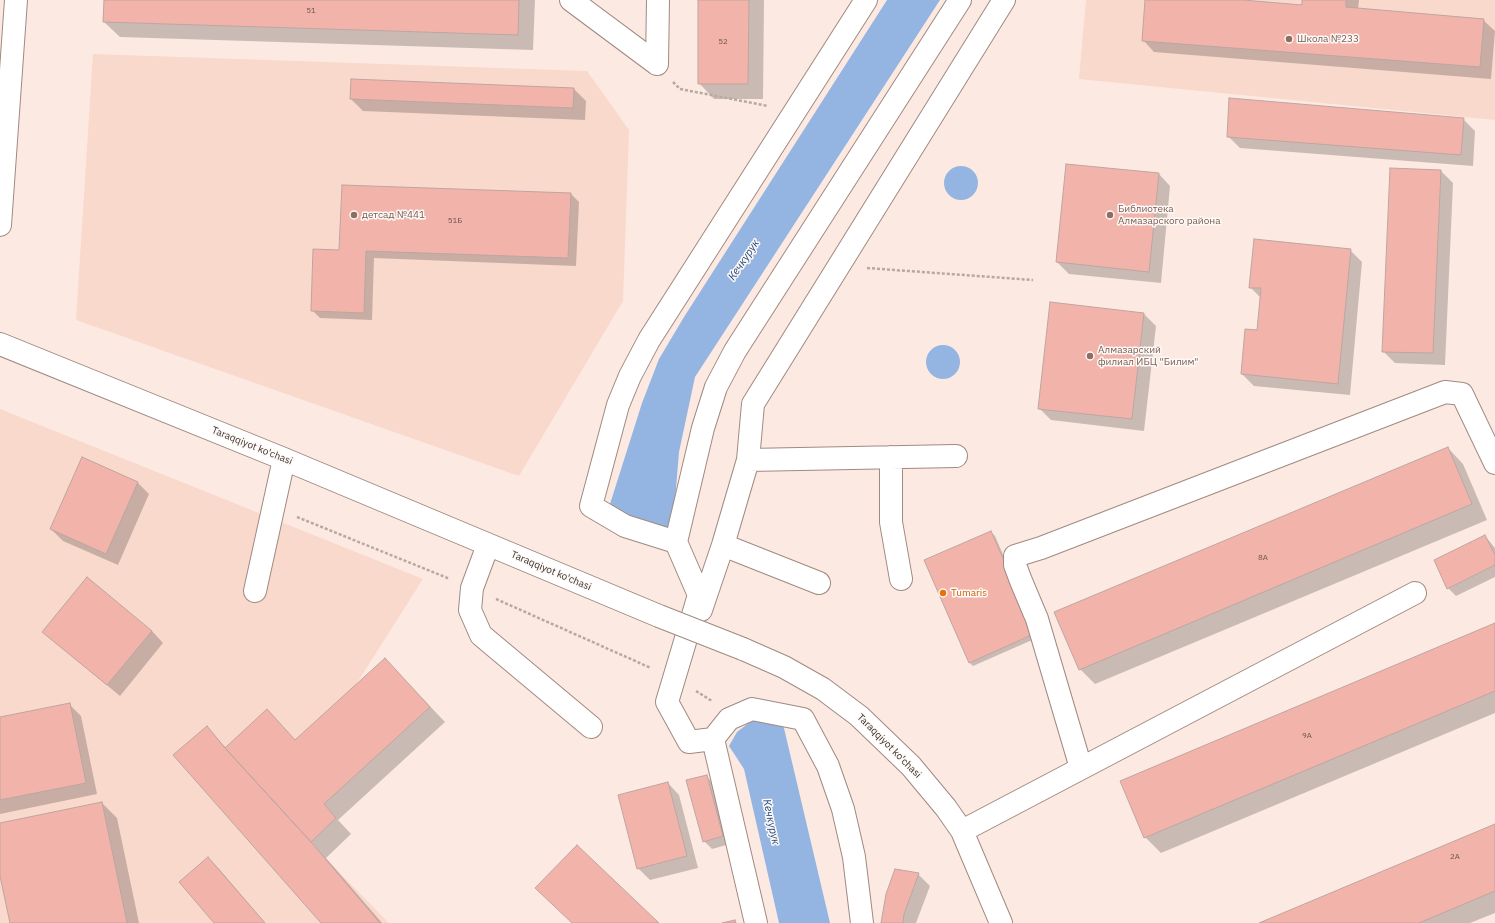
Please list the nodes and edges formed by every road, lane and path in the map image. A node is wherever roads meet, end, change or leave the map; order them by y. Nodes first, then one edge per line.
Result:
1 (16, 0) edge
2 (571, 0) edge
3 (658, 0) edge
4 (866, 0) edge
5 (960, 0) edge
6 (1004, 0) edge
7 (657, 64) junction
8 (793, 111) junction
9 (0, 225) edge
10 (839, 266) junction
11 (1033, 280) dead end
12 (0, 344) edge
13 (956, 456) dead end
14 (891, 457) junction
15 (284, 459) junction
16 (748, 460) junction
17 (1495, 463) edge
18 (272, 507) junction
19 (676, 542) junction
20 (488, 545) junction
21 (723, 545) junction
22 (901, 579) dead end
23 (819, 583) dead end
24 (472, 588) junction
25 (255, 591) dead end
26 (1415, 593) dead end
27 (694, 629) junction
28 (674, 678) junction
29 (737, 716) junction
30 (591, 727) dead end
31 (713, 739) junction
32 (1081, 768) junction
33 (962, 831) junction
34 (756, 923) edge
35 (862, 923) edge
36 (1001, 923) edge

1 - 9 street
2 - 7 street
3 - 7 street
4 - 8 street
5 - 19 street
6 - 10 street
7 - 8 path
8 - 19 street
10 - 11 path
10 - 16 street
12 - 15 street, Taraqqiyot ko'chasi
13 - 14 street
14 - 16 street
14 - 22 street
15 - 18 street
15 - 20 street, Taraqqiyot ko'chasi
16 - 21 street
17 - 32 street
18 - 24 path
18 - 25 street
19 - 28 street
20 - 24 street
20 - 27 street, Taraqqiyot ko'chasi, bridge
21 - 23 street
21 - 27 street
24 - 28 path
24 - 30 street
26 - 32 street
27 - 33 street, Taraqqiyot ko'chasi, bridge
28 - 29 path
28 - 31 street
29 - 31 street
29 - 35 street
31 - 34 street
32 - 33 street
33 - 36 street, Taraqqiyot ko'chasi

